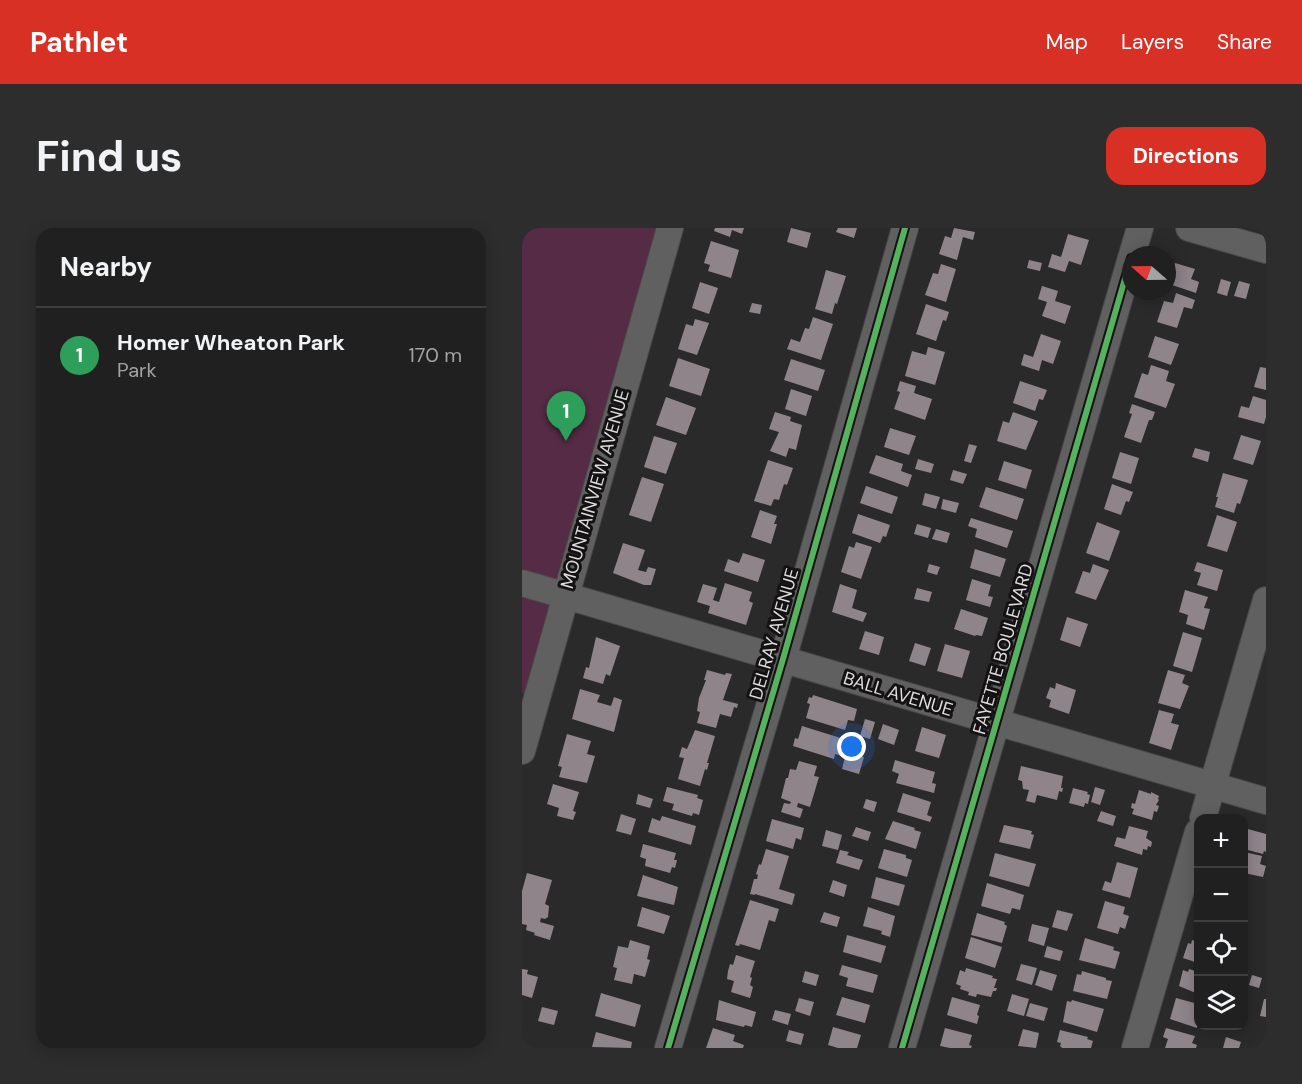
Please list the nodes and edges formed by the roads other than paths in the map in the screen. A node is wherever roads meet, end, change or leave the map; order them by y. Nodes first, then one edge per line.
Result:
1 (670, 228) edge
2 (905, 228) edge
3 (1140, 228) edge
4 (1189, 228) edge
5 (1135, 246) edge
6 (1266, 250) edge
7 (1122, 292) edge
8 (522, 583) edge
9 (565, 595) junction
10 (1266, 600) edge
11 (783, 659) junction
12 (997, 723) junction
13 (522, 751) edge
14 (1212, 785) junction
15 (1266, 801) edge
16 (1204, 814) edge
17 (1194, 846) edge
18 (668, 1048) edge
19 (902, 1048) edge
20 (1135, 1048) edge

1 - 9 street, MOUNTAINVIEW AVENUE
2 - 11 street, DELRAY AVENUE
3 - 5 street, FAYETTE BOULEVARD
4 - 6 street
7 - 12 street, FAYETTE BOULEVARD
8 - 9 street, BALL AVENUE
9 - 11 street, BALL AVENUE
9 - 13 street, MOUNTAINVIEW AVENUE
10 - 14 street
11 - 12 street, BALL AVENUE
11 - 18 street, DELRAY AVENUE
12 - 14 street, BALL AVENUE
12 - 19 street, FAYETTE BOULEVARD
14 - 15 street, BALL AVENUE
14 - 16 street
17 - 20 street

